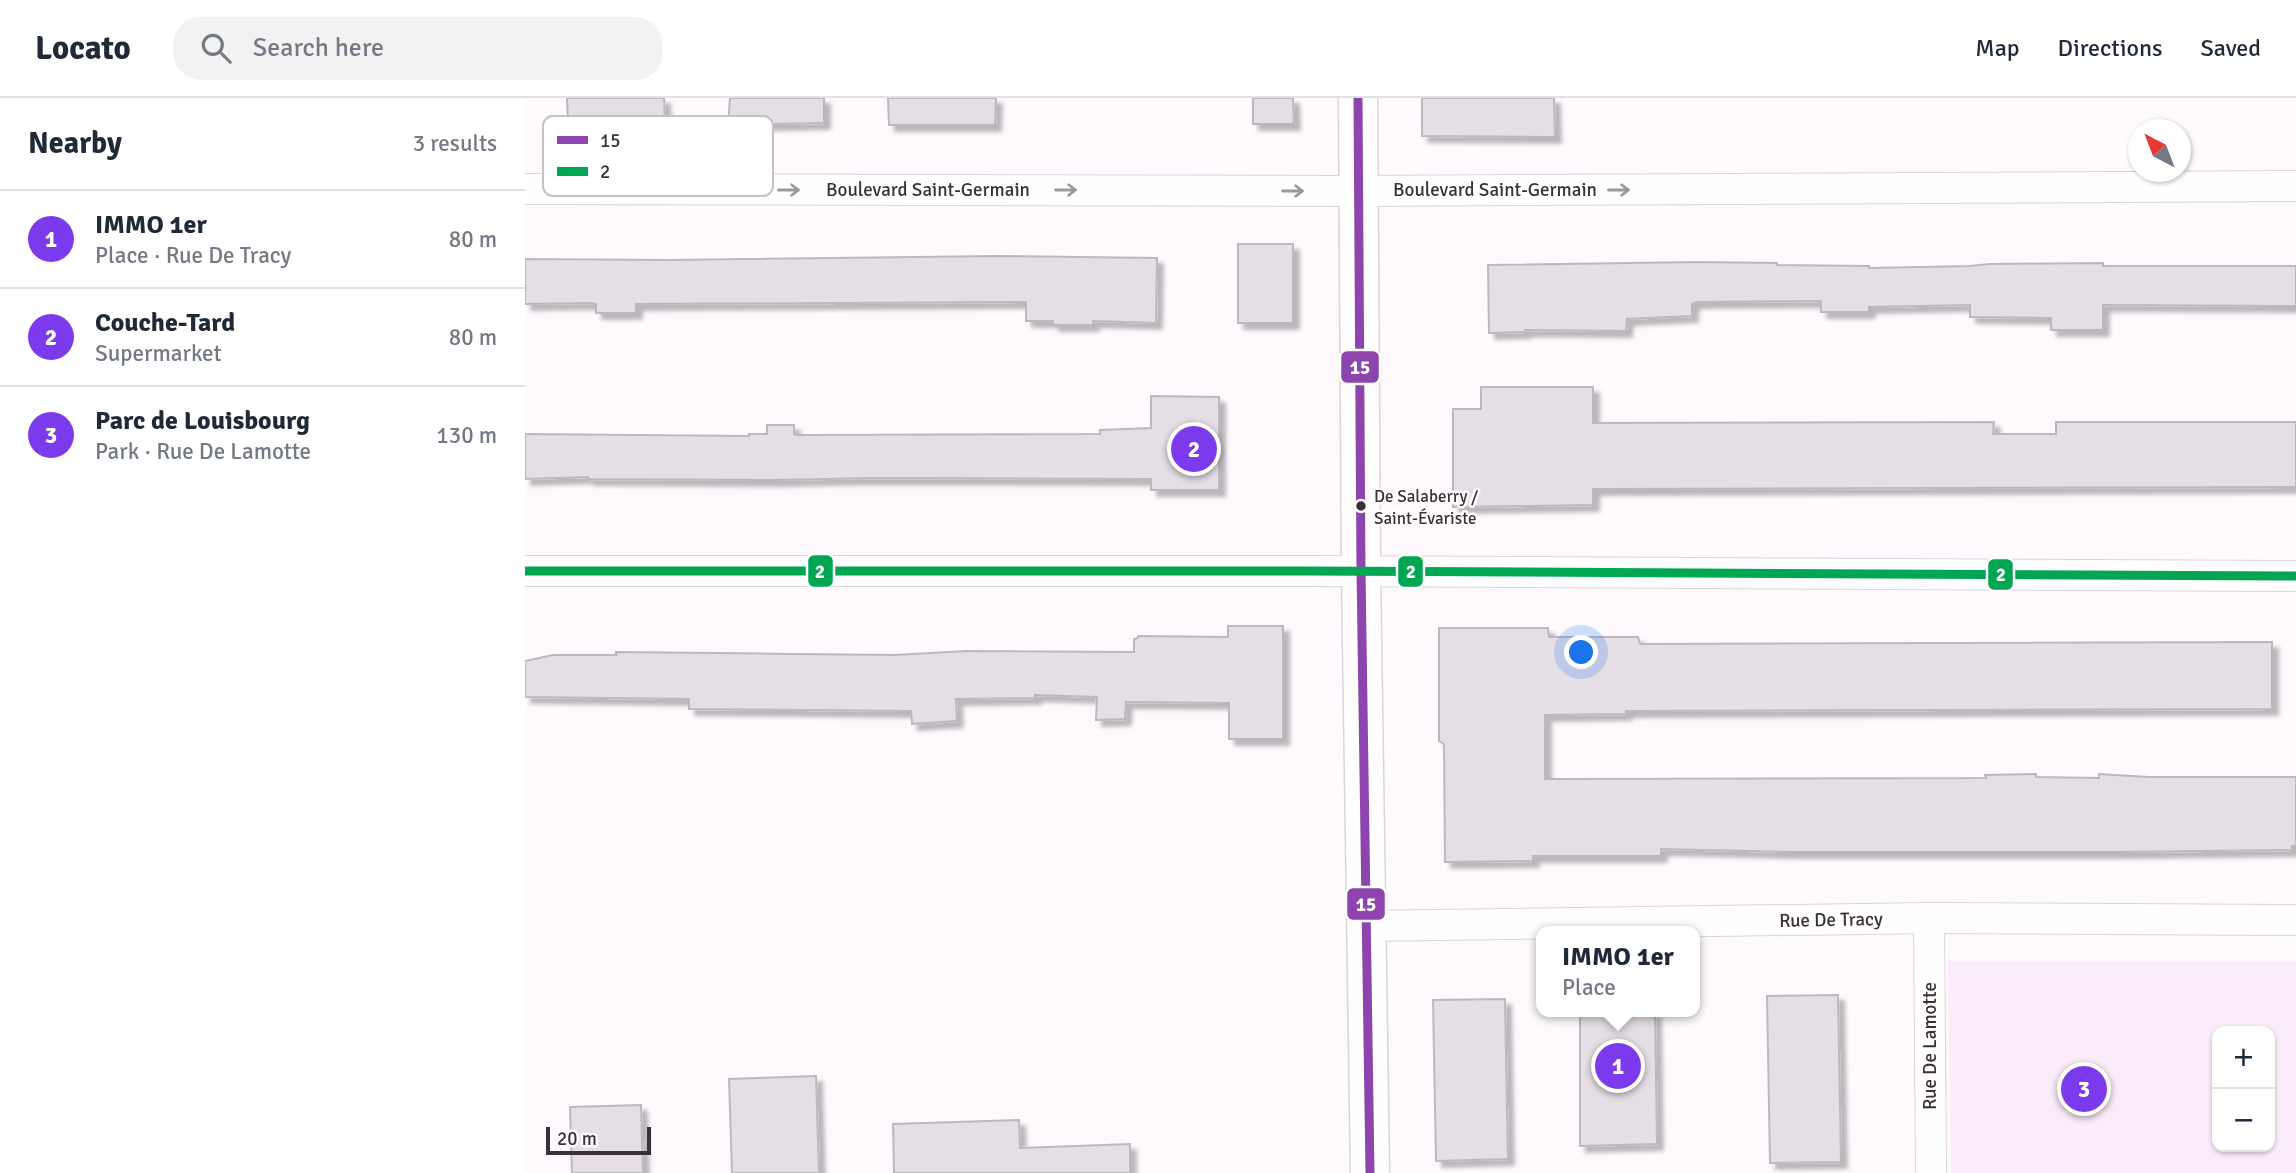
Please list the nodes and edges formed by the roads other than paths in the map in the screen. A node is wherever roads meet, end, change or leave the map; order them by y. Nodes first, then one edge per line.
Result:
1 (1358, 98) edge
2 (2296, 186) edge
3 (525, 189) edge
4 (543, 189) edge
5 (773, 190) edge
6 (1358, 191) junction
7 (525, 571) edge
8 (1361, 571) junction
9 (2296, 576) edge
10 (1929, 918) junction
11 (2296, 920) edge
12 (1365, 926) junction
13 (1370, 1173) edge
14 (1931, 1173) edge

1 - 6 main road
6 -> 2 street, Boulevard Saint-Germain
3 -> 4 street, Boulevard Saint-Germain
5 -> 6 street, Boulevard Saint-Germain
6 - 8 main road
7 - 8 street
8 - 9 street
8 - 12 main road
10 - 11 street, Rue De Tracy
10 - 12 street, Rue De Tracy
10 - 14 street, Rue De Lamotte
12 - 13 main road

